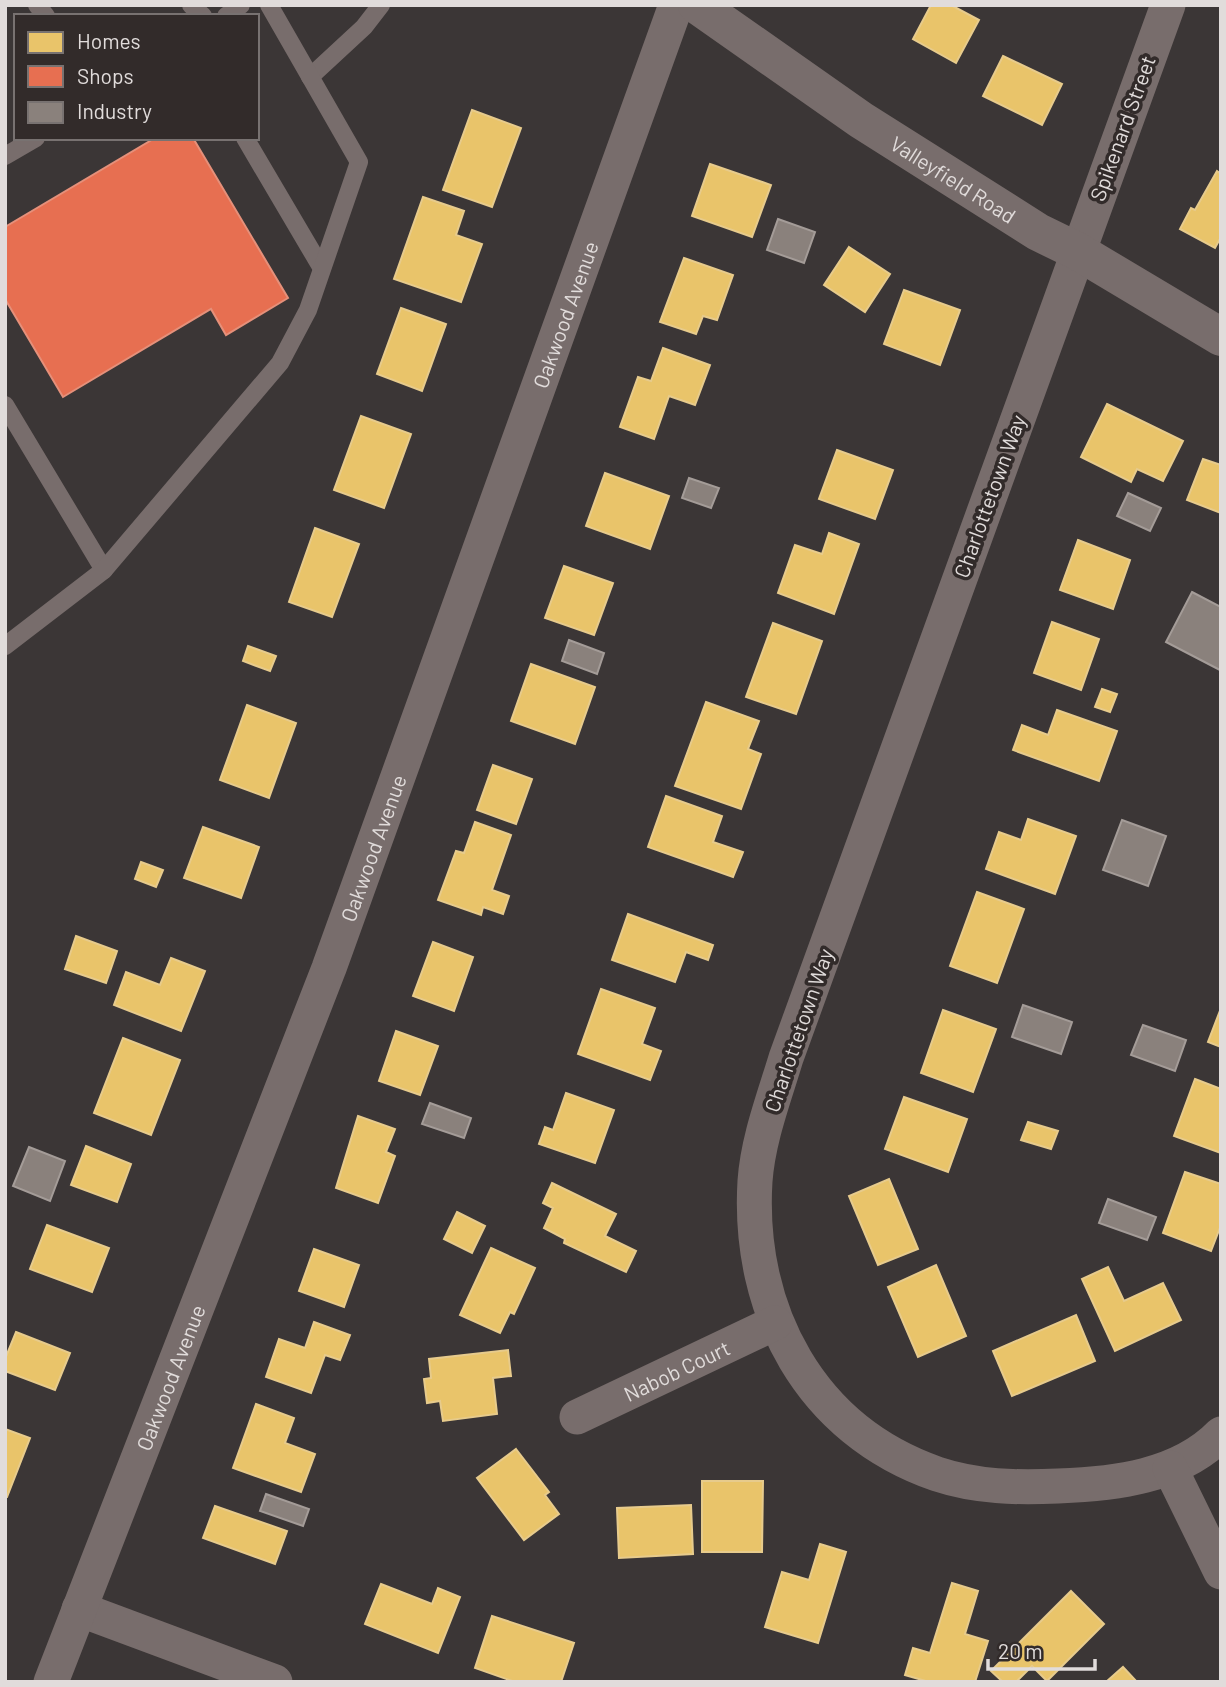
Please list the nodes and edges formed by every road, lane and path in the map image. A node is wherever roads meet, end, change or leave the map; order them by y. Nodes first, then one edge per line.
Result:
1 (269, 5) edge
2 (381, 5) edge
3 (676, 5) edge
4 (697, 5) edge
5 (1168, 5) edge
6 (310, 77) junction
7 (30, 140) edge
8 (246, 140) edge
9 (8, 148) edge
10 (1077, 251) junction
11 (321, 267) junction
12 (1221, 337) edge
13 (5, 405) edge
14 (104, 570) junction
15 (5, 646) edge
16 (775, 1323) junction
17 (577, 1417) dead end
18 (1221, 1434) edge
19 (1170, 1468) junction
20 (1221, 1572) edge
21 (79, 1609) junction
22 (51, 1682) edge
23 (275, 1682) edge

1 - 6 lane
2 - 6 lane
3 - 21 street, Oakwood Avenue
4 - 10 street, Valleyfield Road
5 - 10 street, Spikenard Street
6 - 11 lane
7 - 9 lane
8 - 11 lane
10 - 12 street, Valleyfield Road
10 - 16 street, Charlottetown Way
11 - 14 lane
13 - 14 lane
14 - 15 lane
16 - 17 street, Nabob Court
16 - 19 street, Charlottetown Way
18 - 19 street, Charlottetown Way
19 - 20 street
21 - 22 street, Oakwood Avenue
21 - 23 street

